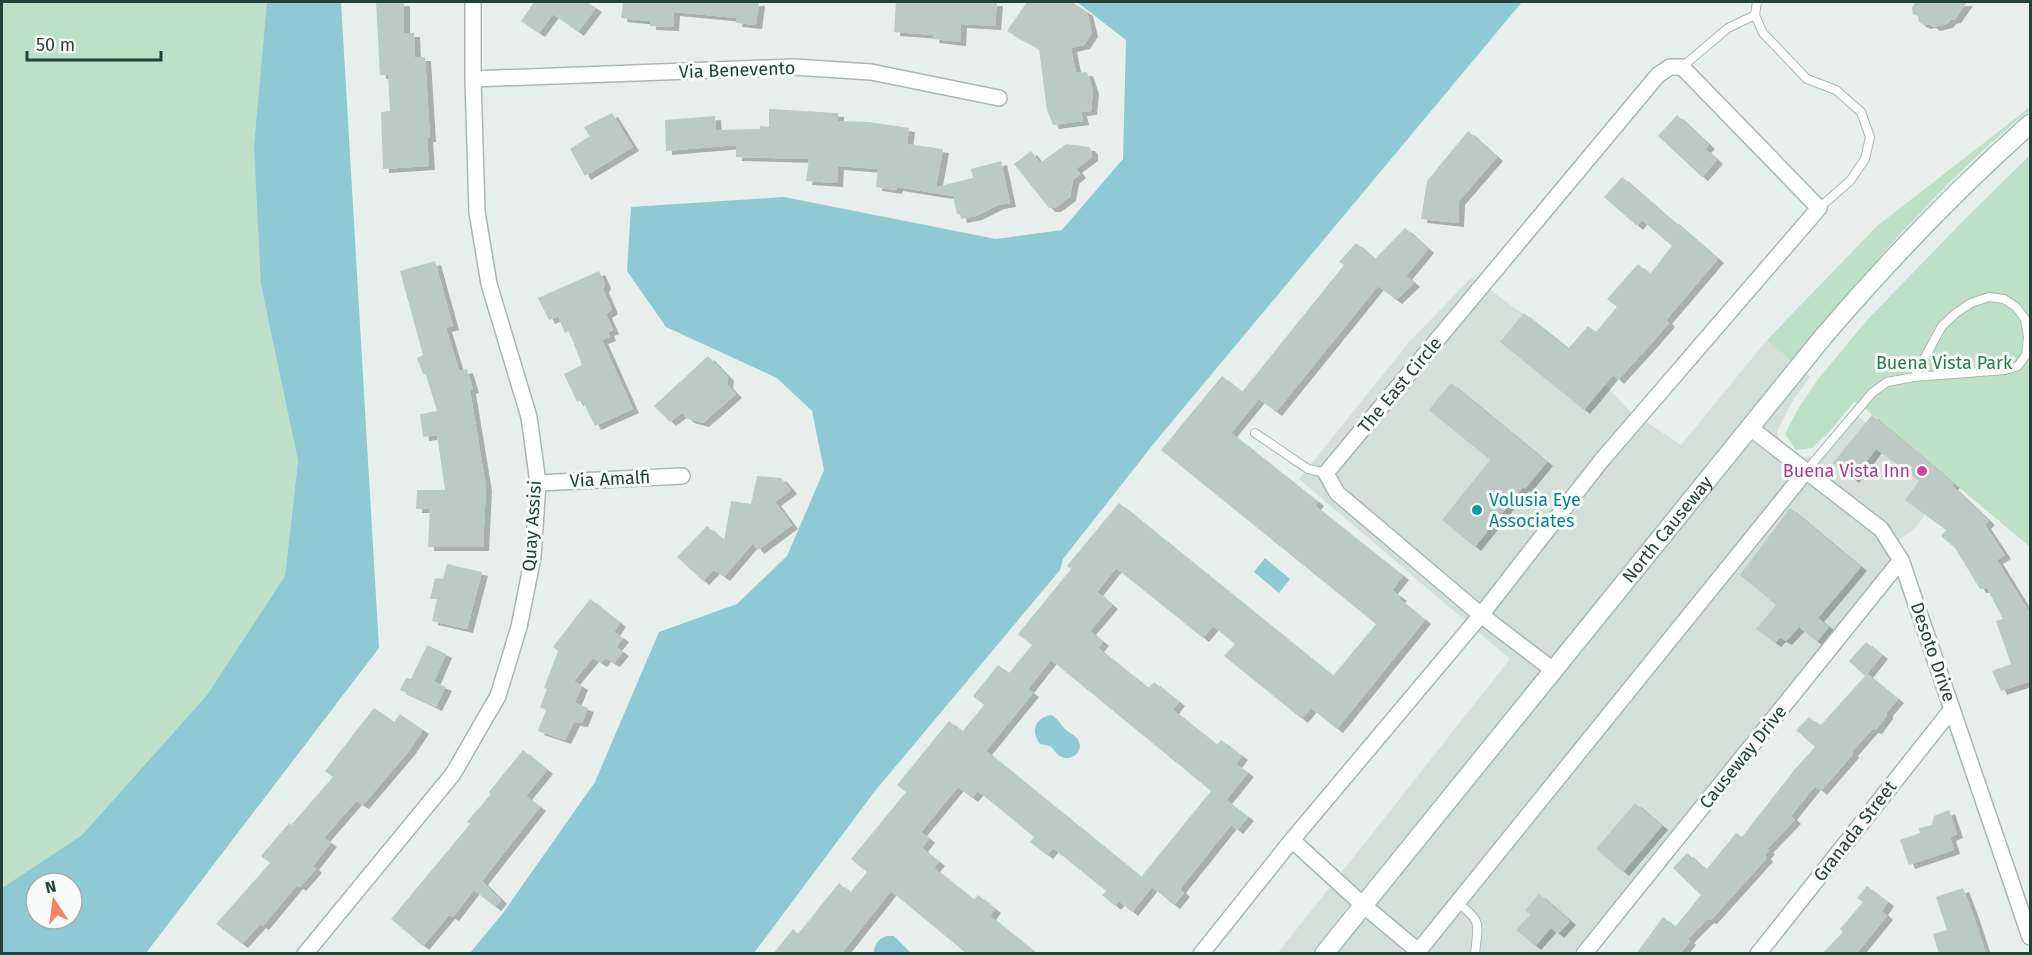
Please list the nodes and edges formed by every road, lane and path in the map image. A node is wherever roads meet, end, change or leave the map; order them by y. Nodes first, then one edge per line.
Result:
1 (473, 2) edge
2 (1757, 2) edge
3 (1755, 15) junction
4 (1676, 67) junction
5 (473, 79) junction
6 (999, 98) dead end
7 (2031, 124) edge
8 (1819, 208) junction
9 (1914, 377) junction
10 (1749, 427) junction
11 (1255, 433) dead end
12 (1806, 471) junction
13 (1326, 473) junction
14 (682, 476) dead end
15 (538, 483) junction
16 (1902, 560) junction
17 (1481, 615) junction
18 (1553, 670) junction
19 (1952, 710) junction
20 (1292, 840) junction
21 (1457, 903) junction
22 (1363, 905) junction
23 (2031, 937) edge
24 (1417, 952) edge
25 (305, 954) edge
26 (1201, 954) edge
27 (1324, 954) edge
28 (1474, 954) edge
29 (1584, 954) edge
30 (1758, 954) edge

1 - 5 street, Quay Assisi
2 - 3 lane
3 - 4 lane
3 - 8 lane
4 - 8 street
4 - 13 street, The East Circle
5 - 6 street, Via Benevento
5 - 15 street, Quay Assisi
7 - 10 main road, North Causeway
8 - 17 street
9 - 9 lane
9 - 12 lane
10 - 12 street, Desoto Drive
10 - 18 main road, North Causeway
11 - 13 lane
12 - 16 street, Desoto Drive
12 - 21 street
13 - 17 street
14 - 15 street, Via Amalfi
15 - 25 street, Quay Assisi
16 - 19 street, Desoto Drive
16 - 29 street, Causeway Drive
17 - 18 street
17 - 20 street
18 - 22 main road, North Causeway
19 - 23 street, Desoto Drive
19 - 30 street, Granada Street
20 - 22 street
20 - 26 street
21 - 24 street
21 - 28 lane
22 - 24 street
22 - 27 main road, North Causeway

